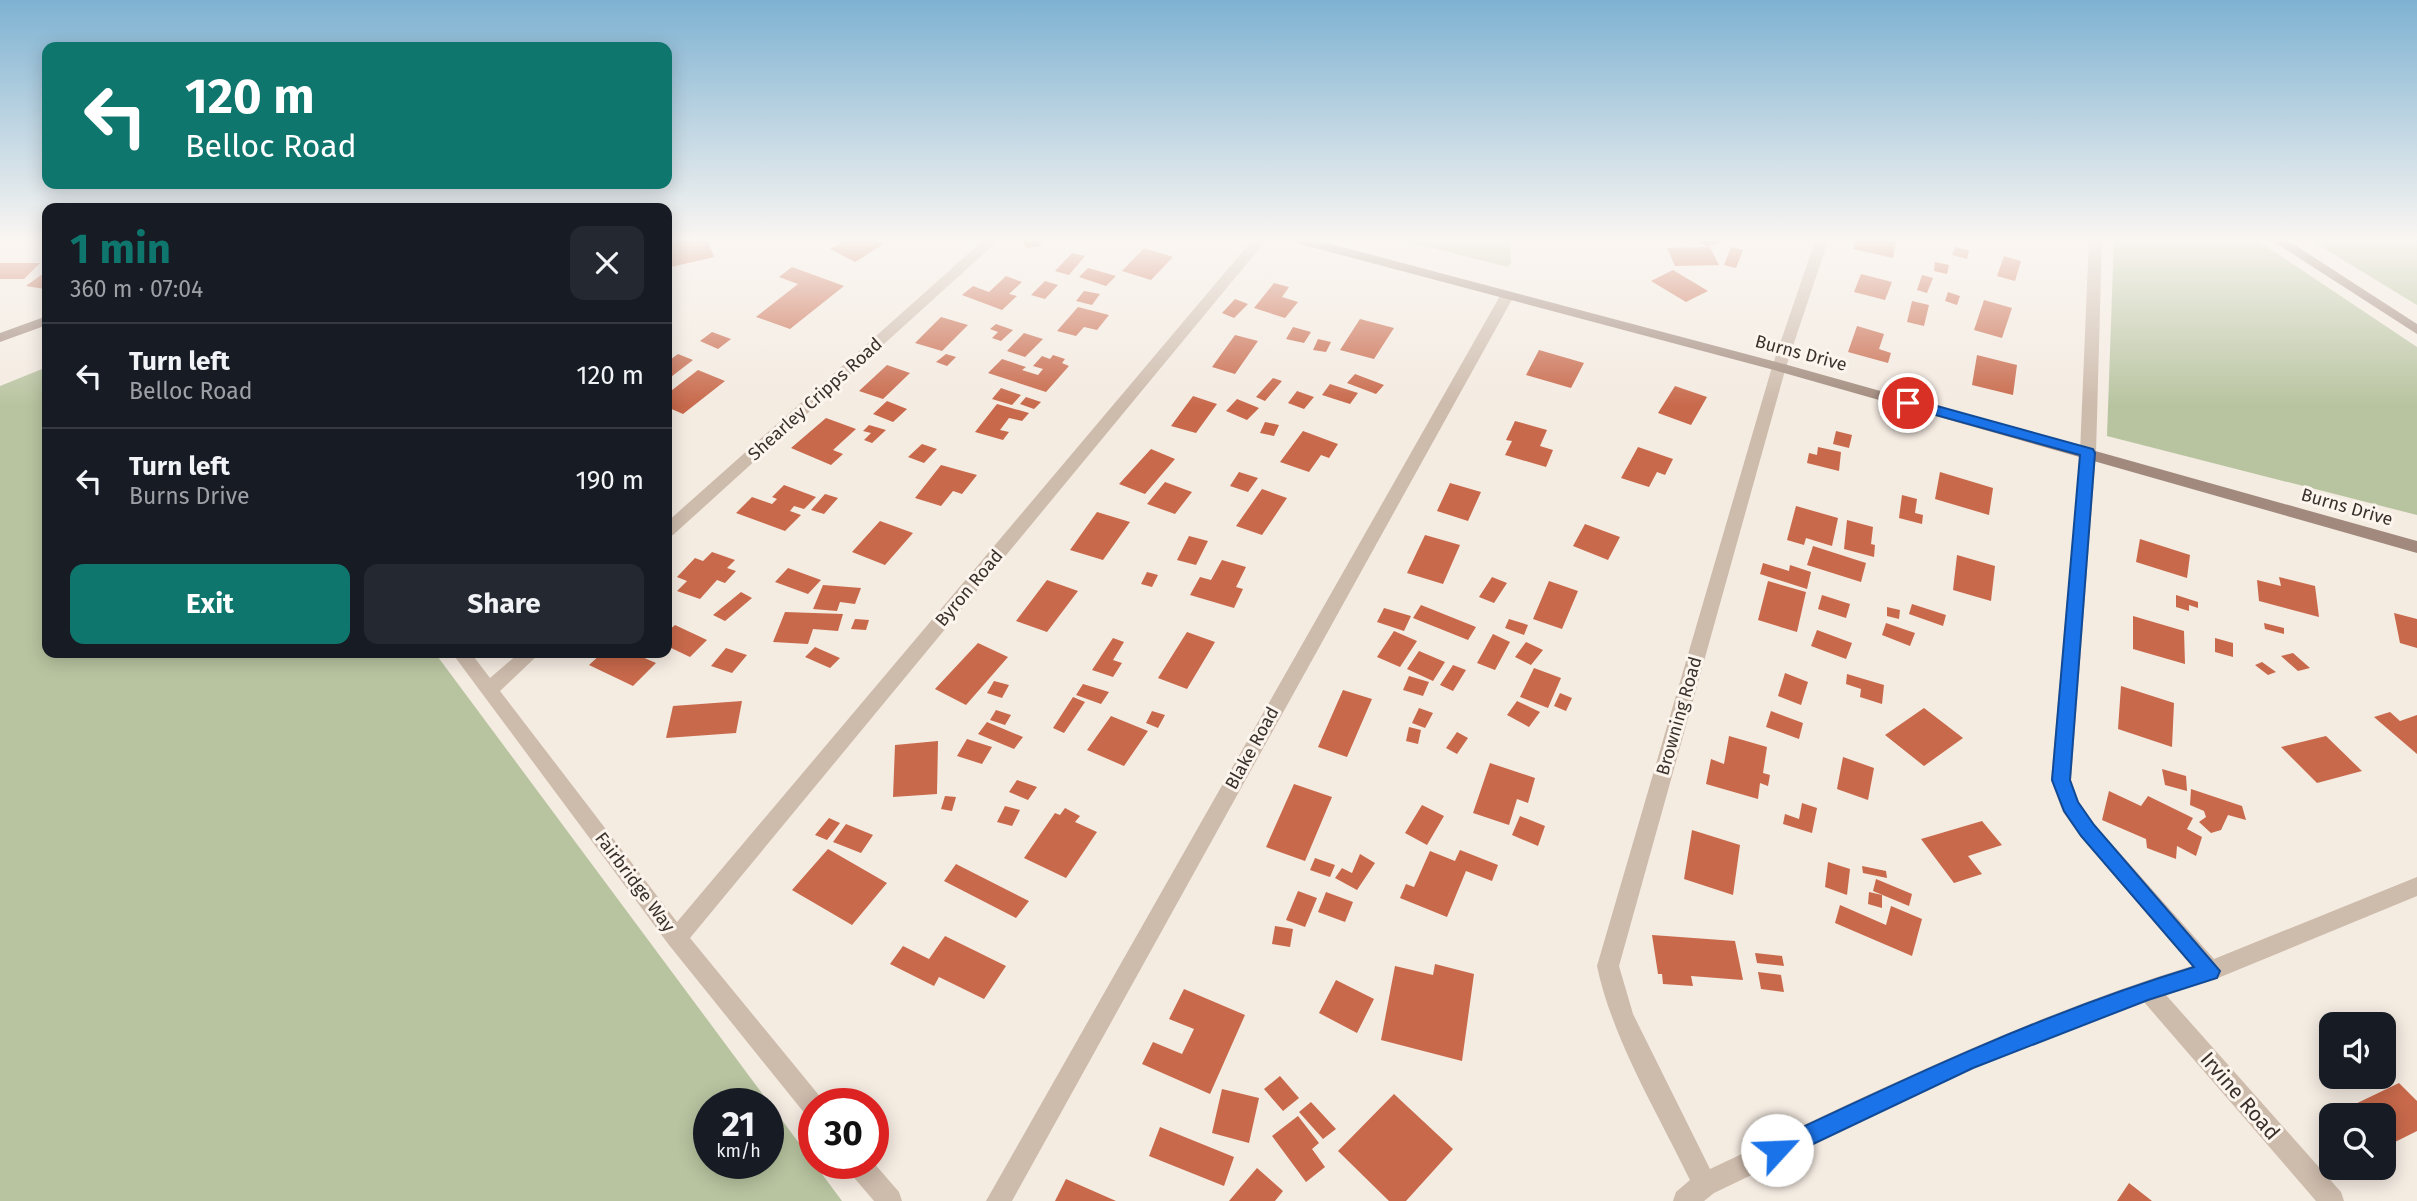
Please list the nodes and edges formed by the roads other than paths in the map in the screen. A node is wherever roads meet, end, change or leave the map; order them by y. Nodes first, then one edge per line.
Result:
1 (931, 294) edge
2 (1214, 294) edge
3 (1500, 294) edge
4 (1803, 294) edge
5 (2094, 294) edge
6 (2362, 294) edge
7 (1507, 296) junction
8 (42, 322) edge
9 (2417, 330) edge
10 (0, 338) edge
11 (1779, 367) junction
12 (2088, 453) junction
13 (672, 527) edge
14 (2369, 533) junction
15 (2417, 537) edge
16 (2417, 547) edge
17 (465, 658) edge
18 (525, 658) edge
19 (489, 690) junction
20 (2417, 886) edge
21 (677, 938) junction
22 (2210, 971) junction
23 (2148, 990) junction
24 (799, 1088) edge
25 (872, 1179) edge
26 (1705, 1184) junction
27 (890, 1201) edge
28 (998, 1201) edge
29 (1685, 1201) edge
30 (2333, 1201) edge

1 - 13 street, Shearley Cripps Road
2 - 21 street, Byron Road
3 - 7 main road, Burns Drive
4 - 11 street, Browning Road
5 - 12 street
6 - 9 main road
7 - 11 main road, Burns Drive
7 - 28 street, Blake Road
8 - 10 main road
11 - 12 main road, Burns Drive
11 - 26 street, Browning Road
12 - 14 main road, Burns Drive
12 - 22 street
14 - 15 main road
14 - 16 main road, Burns Drive
17 - 19 street, Fairbridge Way
18 - 19 street
19 - 21 street, Fairbridge Way
20 - 22 street
21 - 24 street, Fairbridge Way
22 - 23 street
23 - 26 street
23 - 30 street, Irvine Road
25 - 27 street
26 - 29 street

